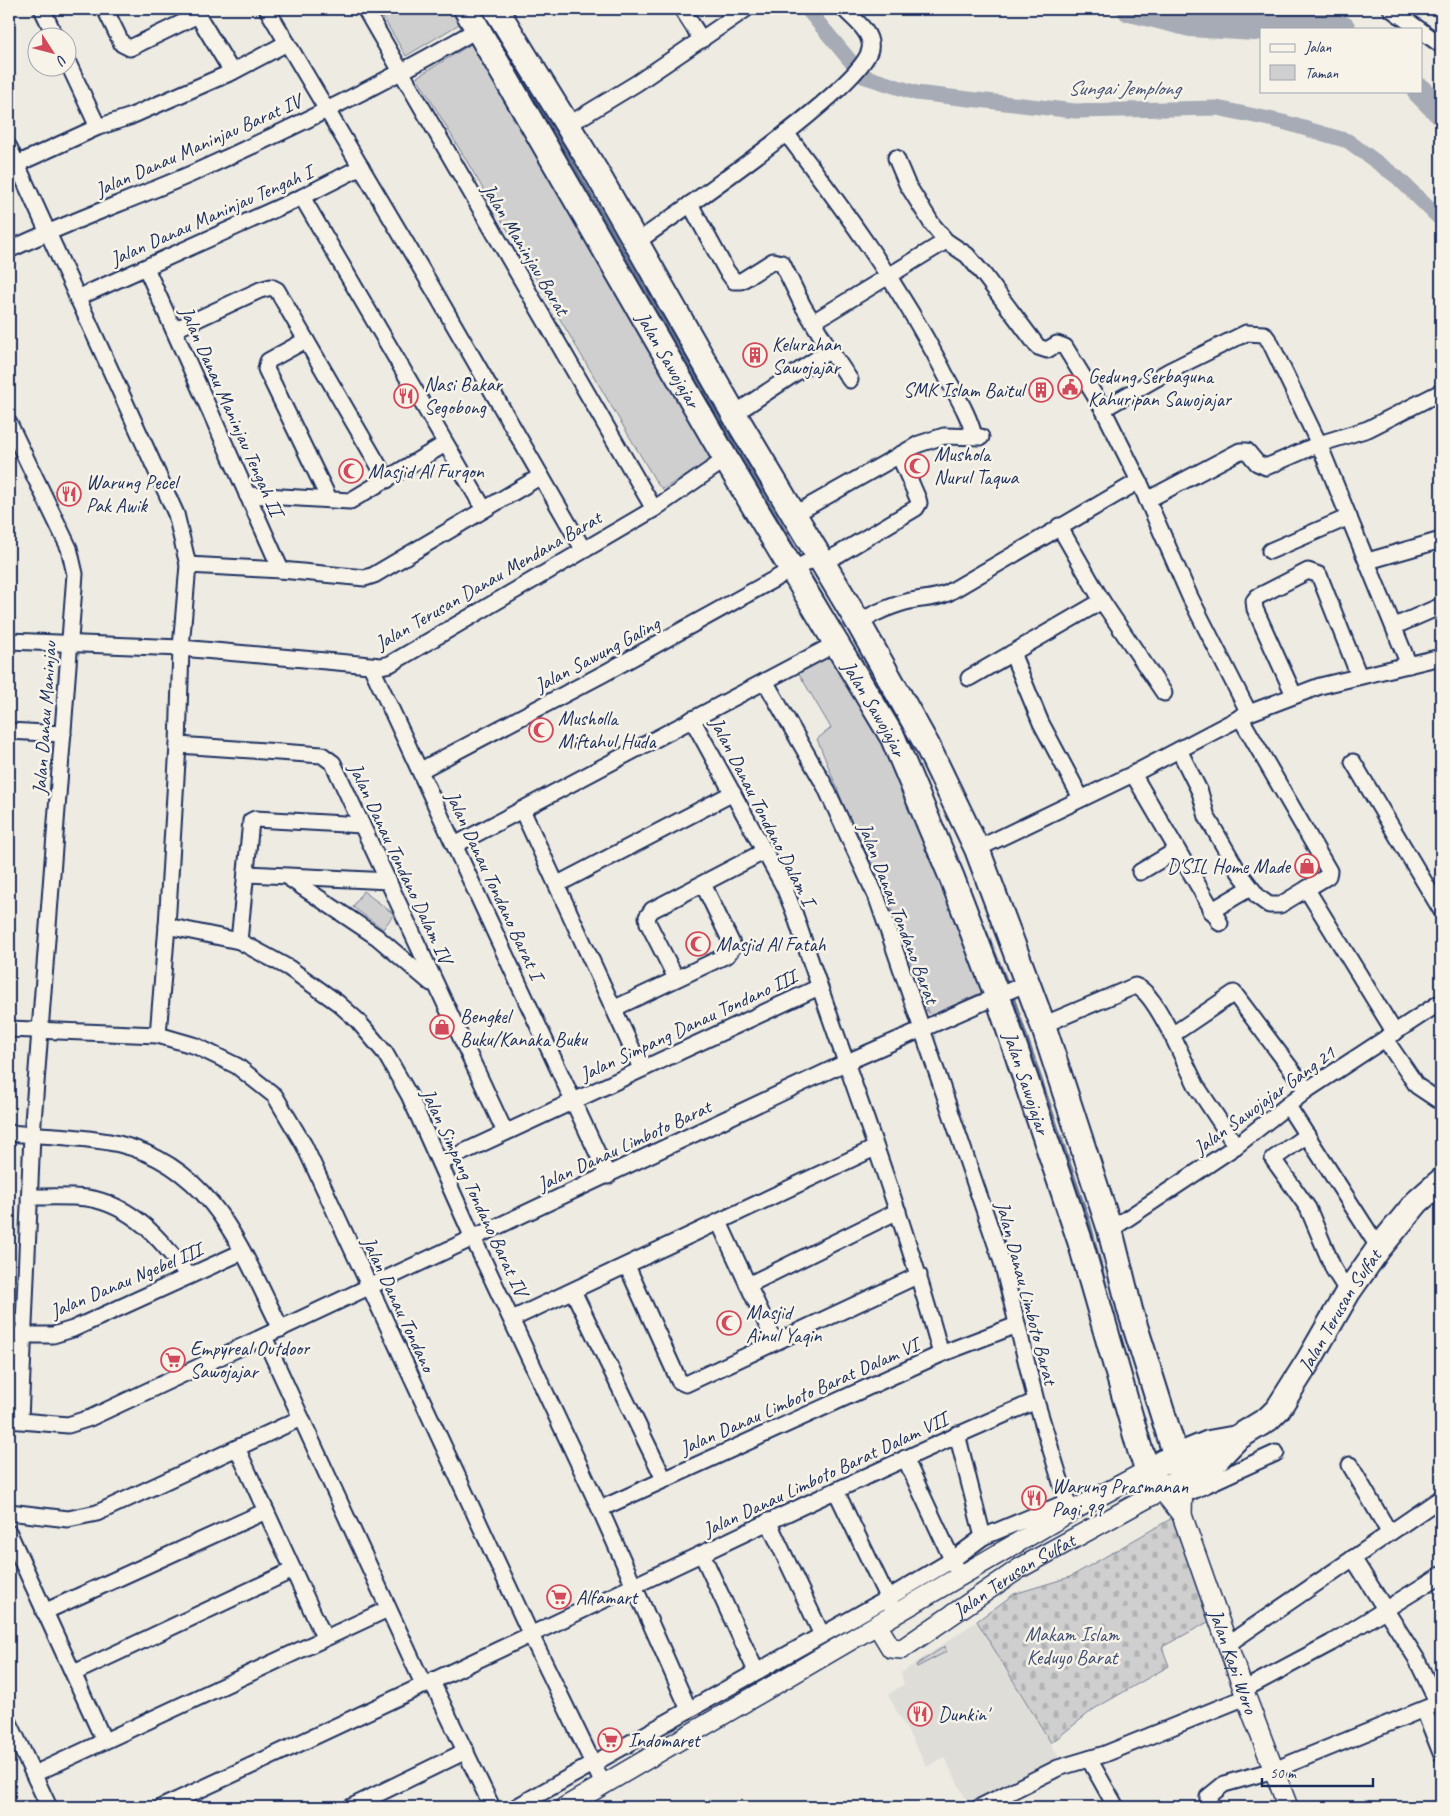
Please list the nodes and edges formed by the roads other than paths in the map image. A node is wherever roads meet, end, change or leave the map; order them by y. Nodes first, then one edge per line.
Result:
1 (42, 9) edge
2 (106, 9) edge
3 (267, 9) edge
4 (365, 9) edge
5 (466, 9) edge
6 (496, 9) edge
7 (682, 9) edge
8 (746, 9) edge
9 (844, 9) edge
10 (1391, 9) edge
11 (196, 12) edge
12 (51, 28) edge
13 (1417, 28) edge
14 (478, 29) junction
15 (1422, 31) edge
16 (702, 40) junction
17 (287, 43) junction
18 (1441, 45) edge
19 (232, 72) junction
20 (402, 73) junction
21 (75, 78) edge
22 (328, 110) junction
23 (568, 125) junction
24 (98, 127) junction
25 (786, 132) junction
26 (9, 147) edge
27 (896, 158) dead end
28 (17, 164) junction
29 (360, 167) junction
30 (581, 177) junction
31 (302, 198) junction
32 (690, 204) junction
33 (46, 232) junction
34 (946, 241) junction
35 (637, 242) junction
36 (9, 250) edge
37 (146, 268) junction
38 (890, 275) junction
39 (77, 298) junction
40 (813, 322) junction
41 (174, 330) junction
42 (306, 340) junction
43 (830, 350) junction
44 (850, 380) dead end
45 (1441, 392) edge
46 (1103, 409) junction
47 (734, 414) junction
48 (9, 423) edge
49 (444, 444) junction
50 (1319, 444) junction
51 (899, 455) junction
52 (741, 460) junction
53 (541, 476) junction
54 (387, 480) junction
55 (1139, 481) junction
56 (247, 495) junction
57 (329, 499) junction
58 (1147, 500) junction
59 (484, 509) junction
60 (654, 509) junction
61 (795, 514) junction
62 (1349, 517) junction
63 (1059, 526) junction
64 (1441, 540) edge
65 (583, 549) junction
66 (1270, 552) dead end
67 (1368, 561) junction
68 (188, 565) junction
69 (806, 565) junction
70 (281, 570) junction
71 (1102, 601) junction
72 (1441, 606) edge
73 (858, 622) junction
74 (1394, 626) junction
75 (9, 641) edge
76 (70, 642) junction
77 (837, 643) junction
78 (181, 648) junction
79 (1012, 653) junction
80 (1441, 657) edge
81 (865, 665) junction
82 (1409, 665) junction
83 (371, 666) junction
84 (1359, 676) junction
85 (969, 678) dead end
86 (765, 681) junction
87 (1164, 694) dead end
88 (1294, 695) junction
89 (1245, 715) junction
90 (692, 719) junction
91 (9, 731) edge
92 (64, 734) junction
93 (178, 745) junction
94 (1179, 750) junction
95 (1352, 762) dead end
96 (420, 770) junction
97 (1133, 774) junction
98 (732, 793) junction
99 (1081, 798) junction
100 (522, 810) junction
101 (362, 825) junction
102 (455, 846) junction
103 (976, 849) junction
104 (1177, 850) junction
105 (764, 851) junction
106 (1140, 872) dead end
107 (246, 874) junction
108 (288, 878) junction
109 (388, 881) junction
110 (558, 884) junction
111 (702, 884) junction
112 (1250, 888) junction
113 (1308, 888) junction
114 (1441, 910) edge
115 (167, 926) junction
116 (239, 941) junction
117 (676, 978) junction
118 (436, 987) junction
119 (819, 987) junction
120 (1011, 990) junction
121 (1441, 1002) edge
122 (615, 1008) junction
123 (1043, 1025) junction
124 (923, 1028) junction
125 (9, 1029) edge
126 (42, 1029) junction
127 (158, 1035) junction
128 (1172, 1035) junction
129 (1390, 1036) junction
130 (845, 1063) junction
131 (641, 1068) junction
132 (1307, 1090) junction
133 (573, 1100) junction
134 (1441, 1102) edge
135 (1288, 1106) junction
136 (505, 1132) junction
137 (9, 1133) edge
138 (32, 1135) junction
139 (1307, 1135) junction
140 (1236, 1146) junction
141 (875, 1148) junction
142 (440, 1163) junction
143 (608, 1176) junction
144 (1441, 1181) edge
145 (29, 1197) junction
146 (898, 1210) junction
147 (719, 1222) junction
148 (1110, 1230) junction
149 (473, 1238) junction
150 (1380, 1248) junction
151 (242, 1252) junction
152 (627, 1266) junction
153 (919, 1275) junction
154 (188, 1276) junction
155 (748, 1285) junction
156 (369, 1287) junction
157 (573, 1291) junction
158 (1348, 1292) junction
159 (512, 1319) junction
160 (1017, 1325) junction
161 (281, 1329) junction
162 (16, 1336) edge
163 (264, 1337) junction
164 (775, 1342) junction
165 (940, 1354) junction
166 (1036, 1401) junction
167 (301, 1418) junction
168 (14, 1420) edge
169 (957, 1434) junction
170 (1237, 1438) junction
171 (237, 1448) junction
172 (1276, 1453) dead end
173 (1177, 1455) junction
174 (905, 1458) junction
175 (1350, 1465) dead end
176 (1148, 1470) junction
177 (664, 1479) junction
178 (836, 1491) junction
179 (1176, 1496) junction
180 (1441, 1498) edge
181 (1069, 1507) junction
182 (600, 1510) junction
183 (266, 1511) junction
184 (9, 1512) edge
185 (768, 1521) junction
186 (1389, 1532) junction
187 (9, 1533) edge
188 (983, 1537) junction
189 (1009, 1548) junction
190 (702, 1554) junction
191 (1353, 1558) junction
192 (1020, 1568) junction
193 (956, 1569) junction
194 (293, 1570) junction
195 (1441, 1575) edge
196 (632, 1586) junction
197 (892, 1606) junction
198 (388, 1609) junction
199 (1387, 1609) junction
200 (44, 1612) junction
201 (848, 1620) junction
202 (877, 1625) junction
203 (530, 1634) junction
204 (822, 1635) junction
205 (324, 1637) junction
206 (857, 1638) junction
207 (1228, 1644) junction
208 (756, 1670) junction
209 (74, 1673) junction
210 (428, 1684) junction
211 (1245, 1694) junction
212 (1440, 1703) edge
213 (691, 1709) junction
214 (1424, 1710) junction
215 (9, 1722) edge
216 (703, 1728) junction
217 (104, 1741) junction
218 (466, 1751) junction
219 (1441, 1753) edge
220 (1089, 1759) junction
221 (594, 1764) junction
222 (1274, 1770) junction
223 (34, 1774) junction
224 (604, 1786) junction
225 (49, 1807) edge
226 (162, 1807) edge
227 (351, 1807) edge
228 (492, 1807) edge
229 (516, 1807) edge
230 (565, 1807) edge
231 (980, 1807) edge
232 (1116, 1807) edge
233 (1208, 1807) edge
234 (1288, 1807) edge

1 - 12 street
2 - 11 street
3 - 17 street
4 - 20 street, Jalan Maninjau Barat
5 - 14 main road, Jalan Sawojajar
6 - 23 main road, Jalan Sawojajar
7 - 16 street
8 - 16 street
9 - 25 street
10 - 13 street
11 - 19 street
14 - 20 street, Jalan Danau Maninjau Barat IV
14 - 30 main road, Jalan Sawojajar
15 - 18 street
16 - 23 street
17 - 19 street
17 - 22 street
19 - 24 street
20 - 22 street, Jalan Danau Maninjau Barat IV
20 - 60 street, Jalan Maninjau Barat
21 - 24 street
22 - 29 street
22 - 33 street, Jalan Danau Maninjau Barat IV
23 - 30 main road, Jalan Sawojajar
24 - 28 street
25 - 32 street
25 - 38 street
26 - 28 street
27 - 34 street
28 - 33 street
29 - 31 street, Jalan Danau Maninjau Tengah I
29 - 53 street
30 - 35 main road, Jalan Sawojajar
30 - 52 main road, Jalan Sawojajar
31 - 37 street, Jalan Danau Maninjau Tengah I
31 - 49 street
32 - 35 street
32 - 40 street
33 - 36 street, Jalan Danau Maninjau Barat IV
33 - 39 street
34 - 38 street
34 - 46 street
35 - 47 main road, Jalan Sawojajar
37 - 39 street, Jalan Danau Maninjau Tengah I
37 - 41 street, Jalan Danau Maninjau Tengah II
38 - 40 street
38 - 51 street
39 - 68 street
40 - 43 street
41 - 42 street
41 - 56 street, Jalan Danau Maninjau Tengah II
42 - 54 street
42 - 57 street
43 - 44 street
43 - 47 street
45 - 50 street
46 - 50 street
46 - 55 street
47 - 52 main road, Jalan Sawojajar
48 - 76 street, Jalan Danau Maninjau
49 - 54 street
49 - 59 street
50 - 58 street
50 - 62 street
51 - 61 street
51 - 69 street, Jalan Sawung Galing
52 - 60 street, Jalan Terusan Danau Mendana Barat
52 - 61 main road, Jalan Sawojajar
52 - 69 main road, Jalan Sawojajar
53 - 59 street
53 - 65 street
54 - 57 street
55 - 58 street
55 - 63 street
56 - 57 street
56 - 70 street, Jalan Danau Maninjau Tengah II
58 - 89 street
59 - 70 street
60 - 65 street, Jalan Terusan Danau Mendana Barat
61 - 69 main road, Jalan Sawojajar
62 - 66 street
62 - 67 street
63 - 71 street
63 - 73 street
64 - 67 street
65 - 83 street, Jalan Terusan Danau Mendana Barat
67 - 74 street
68 - 70 street
68 - 78 street
69 - 73 main road, Jalan Sawojajar
69 - 77 main road, Jalan Sawojajar
69 - 96 street, Jalan Sawung Galing
71 - 79 street
71 - 87 street
72 - 74 street
73 - 81 main road, Jalan Sawojajar
74 - 82 street
75 - 76 street, Jalan Terusan Danau Mendana Barat
76 - 78 street, Jalan Terusan Danau Mendana Barat
76 - 92 street, Jalan Danau Maninjau
77 - 81 main road, Jalan Sawojajar
77 - 86 street
78 - 83 street, Jalan Terusan Danau Mendana Barat
78 - 93 street
79 - 85 street
79 - 99 street
80 - 82 street
81 - 103 main road, Jalan Sawojajar
81 - 120 main road, Jalan Sawojajar
82 - 84 street
83 - 96 street, Jalan Danau Tondano Barat I
84 - 88 street
84 - 88 street
86 - 90 street
86 - 124 street, Jalan Danau Tondano Barat
88 - 89 street
89 - 94 street
89 - 113 street
90 - 98 street, Jalan Danau Tondano Dalam I
90 - 100 street
91 - 92 street
92 - 126 street, Jalan Danau Maninjau
93 - 101 street, Jalan Danau Tondano Dalam IV
93 - 115 street
94 - 97 street
94 - 112 street
95 - 114 street
96 - 102 street, Jalan Danau Tondano Barat I
97 - 99 street
97 - 104 street
98 - 105 street, Jalan Danau Tondano Dalam I
98 - 110 street
99 - 103 street
100 - 102 street
100 - 110 street
101 - 107 street
101 - 109 street, Jalan Danau Tondano Dalam IV
102 - 133 street, Jalan Danau Tondano Barat I
103 - 120 main road, Jalan Sawojajar
104 - 106 street
104 - 112 street
105 - 111 street
105 - 119 street, Jalan Danau Tondano Dalam I
107 - 108 street
107 - 116 street
108 - 109 street
108 - 118 street
109 - 118 street, Jalan Danau Tondano Dalam IV
110 - 122 street
111 - 117 street
111 - 117 street
112 - 113 street
113 - 129 street
115 - 116 street, Jalan Simpang Tondano Barat IV
115 - 127 street
116 - 142 street, Jalan Simpang Tondano Barat IV
117 - 122 street
118 - 136 street, Jalan Danau Tondano Dalam IV
119 - 130 street, Jalan Danau Tondano Dalam I
119 - 131 street, Jalan Simpang Danau Tondano III
120 - 123 main road, Jalan Sawojajar
120 - 124 street, Jalan Danau Limboto Barat
120 - 176 main road, Jalan Sawojajar
121 - 129 street, Jalan Sawojajar Gang 21
122 - 131 street
123 - 128 street
123 - 148 main road, Jalan Sawojajar
124 - 130 street, Jalan Danau Limboto Barat
124 - 160 street, Jalan Danau Limboto Barat
125 - 126 street, Jalan Danau Tondano
126 - 127 street, Jalan Danau Tondano
126 - 138 street, Jalan Danau Maninjau
127 - 156 street, Jalan Danau Tondano
128 - 132 street
128 - 140 street
129 - 132 street, Jalan Sawojajar Gang 21
129 - 134 street
130 - 141 street
130 - 143 street, Jalan Danau Limboto Barat
131 - 133 street, Jalan Simpang Danau Tondano III
132 - 135 street, Jalan Sawojajar Gang 21
133 - 136 street, Jalan Simpang Danau Tondano III
133 - 143 street, Jalan Danau Tondano Barat I
135 - 139 street
135 - 140 street, Jalan Sawojajar Gang 21
136 - 142 street, Jalan Simpang Danau Tondano III
137 - 138 street
138 - 145 street, Jalan Danau Maninjau
138 - 151 street
139 - 150 street
139 - 158 street
140 - 148 street, Jalan Sawojajar Gang 21
141 - 146 street
141 - 147 street
142 - 149 street, Jalan Simpang Tondano Barat IV
143 - 149 street, Jalan Danau Limboto Barat
144 - 150 main road, Jalan Terusan Sulfat
145 - 154 street
145 - 162 street, Jalan Danau Maninjau
146 - 153 street
146 - 155 street
147 - 152 street
147 - 155 street
148 - 173 main road, Jalan Sawojajar
149 - 156 street, Jalan Danau Limboto Barat
149 - 159 street, Jalan Simpang Tondano Barat IV
150 - 158 main road, Jalan Terusan Sulfat
151 - 154 street, Jalan Danau Ngebel III
151 - 161 street
152 - 157 street
152 - 164 street
153 - 164 street
153 - 165 street
154 - 162 street, Jalan Danau Ngebel III
155 - 164 street
156 - 161 street, Jalan Danau Limboto Barat
156 - 203 street, Jalan Danau Tondano
157 - 159 street
157 - 177 street
158 - 170 main road, Jalan Terusan Sulfat
159 - 182 street, Jalan Simpang Tondano Barat IV
160 - 165 street, Jalan Danau Limboto Barat Dalam VI
160 - 166 street, Jalan Danau Limboto Barat
161 - 163 street, Jalan Danau Limboto Barat
162 - 168 street, Jalan Danau Maninjau
163 - 167 street
163 - 168 street, Jalan Danau Limboto Barat
165 - 177 street, Jalan Danau Limboto Barat Dalam VI
166 - 169 street, Jalan Danau Limboto Barat Dalam VII
166 - 181 street, Jalan Danau Limboto Barat
167 - 171 street
167 - 198 street
169 - 174 street, Jalan Danau Limboto Barat Dalam VII
169 - 188 street
170 - 173 main road, Jalan Terusan Sulfat
170 - 179 main road, Jalan Terusan Sulfat
171 - 183 street
171 - 184 street
172 - 179 street
173 - 176 main road, Jalan Terusan Sulfat
173 - 179 main road, Jalan Kapi Woro
174 - 178 street, Jalan Danau Limboto Barat Dalam VII
174 - 193 street
175 - 186 street
176 - 179 main road, Jalan Kapi Woro
176 - 181 street, Jalan Terusan Sulfat
177 - 182 street, Jalan Danau Limboto Barat Dalam VI
178 - 185 street, Jalan Danau Limboto Barat Dalam VII
178 - 197 street
179 - 192 street, Jalan Terusan Sulfat
179 - 207 street, Jalan Kapi Woro
180 - 186 street
181 - 188 street
181 - 189 street, Jalan Terusan Sulfat
182 - 196 street, Jalan Simpang Tondano Barat IV
183 - 194 street
183 - 200 street
185 - 190 street, Jalan Danau Limboto Barat Dalam VII
185 - 204 street
186 - 191 street
187 - 200 street
188 - 193 street
189 - 192 street
189 - 193 street, Jalan Terusan Sulfat
190 - 196 street, Jalan Danau Limboto Barat Dalam VII
190 - 208 street
191 - 199 street
191 - 207 street
192 - 202 street, Jalan Terusan Sulfat
193 - 197 street, Jalan Terusan Sulfat
194 - 205 street
194 - 209 street
195 - 199 street
196 - 203 street, Jalan Danau Limboto Barat Dalam VII
196 - 213 street, Jalan Simpang Tondano Barat IV
197 - 201 street
197 - 202 street, Jalan Terusan Sulfat
198 - 205 street
198 - 210 street
199 - 211 street
199 - 212 street
200 - 209 street
201 - 204 street
201 - 206 street
202 - 206 street, Jalan Terusan Sulfat
203 - 210 street, Jalan Danau Limboto Barat Dalam VII
203 - 221 street, Jalan Danau Tondano
204 - 208 street
205 - 217 street
206 - 216 street, Jalan Terusan Sulfat
207 - 211 street, Jalan Kapi Woro
208 - 213 street
209 - 217 street
210 - 218 street
210 - 226 street, Jalan Danau Limboto Barat Dalam VII
211 - 220 street
211 - 222 street, Jalan Kapi Woro
212 - 214 street
213 - 216 street, Jalan Simpang Tondano Barat IV
213 - 221 street
214 - 219 street
214 - 222 street
215 - 223 street
216 - 224 street, Jalan Terusan Sulfat
217 - 223 street
218 - 227 street
218 - 228 street
220 - 231 street
220 - 232 street
221 - 224 street, Jalan Danau Tondano
221 - 229 street
222 - 233 street
222 - 234 street, Jalan Kapi Woro
223 - 225 street
224 - 230 street, Jalan Terusan Sulfat

